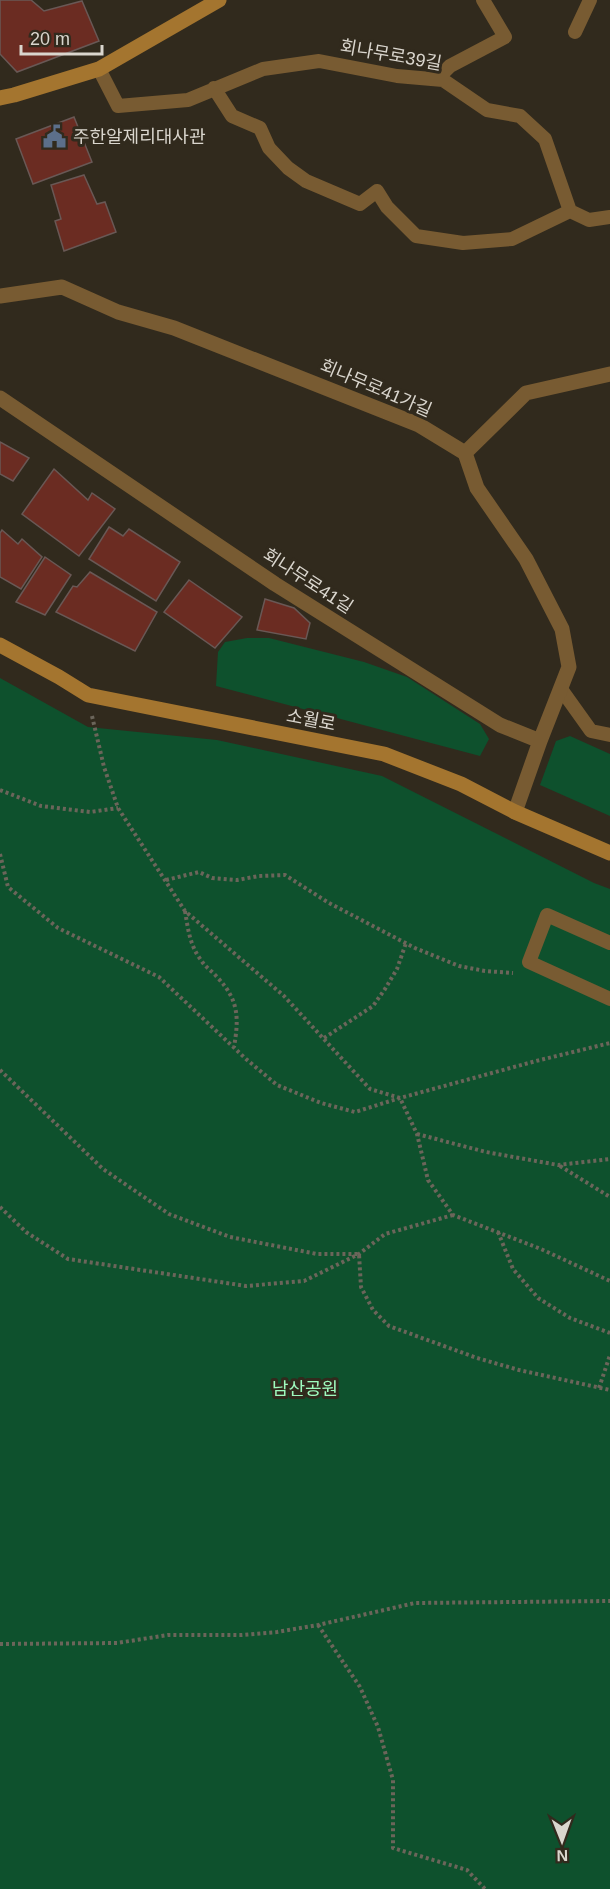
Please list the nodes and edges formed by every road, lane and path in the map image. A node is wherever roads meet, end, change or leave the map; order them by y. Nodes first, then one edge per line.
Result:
1 (219, 0) edge
2 (483, 0) edge
3 (590, 0) edge
4 (575, 32) dead end
5 (99, 69) junction
6 (437, 79) junction
7 (214, 88) junction
8 (0, 98) edge
9 (570, 211) junction
10 (610, 217) edge
11 (0, 296) edge
12 (610, 374) edge
13 (0, 398) edge
14 (465, 453) junction
15 (0, 645) edge
16 (561, 689) junction
17 (88, 695) junction
18 (610, 735) edge
19 (540, 741) junction
20 (0, 790) edge
21 (118, 808) junction
22 (515, 812) junction
23 (610, 853) edge
24 (0, 854) edge
25 (165, 880) junction
26 (185, 911) junction
27 (406, 943) junction
28 (610, 943) edge
29 (528, 962) junction
30 (610, 999) edge
31 (324, 1038) junction
32 (610, 1043) edge
33 (234, 1047) junction
34 (0, 1070) edge
35 (400, 1098) junction
36 (417, 1134) junction
37 (610, 1159) edge
38 (558, 1165) junction
39 (610, 1197) edge
40 (0, 1207) edge
41 (453, 1215) junction
42 (498, 1232) junction
43 (358, 1254) junction
44 (610, 1281) edge
45 (610, 1333) edge
46 (610, 1355) edge
47 (599, 1388) junction
48 (610, 1390) edge
49 (610, 1601) edge
50 (318, 1625) junction
51 (0, 1644) edge
52 (485, 1889) edge

1 - 5 main road
2 - 6 lane
3 - 4 lane
5 - 7 lane, 회나무로39길
5 - 8 main road
6 - 7 lane, 회나무로39길
6 - 9 lane, 회나무로39길
7 - 9 lane
9 - 10 lane
11 - 14 street, 회나무로41가길
12 - 14 street
13 - 19 street, 회나무로41길
14 - 16 street
15 - 17 main road, 소월로
16 - 18 lane
16 - 19 street
17 - 21 path
17 - 22 main road, 소월로
19 - 22 street
20 - 21 path
21 - 25 path
22 - 23 main road, 소월로
24 - 33 path
25 - 26 path
25 - 27 path
26 - 31 path
26 - 33 path
27 - 29 path
27 - 31 path
28 - 29 lane
29 - 30 lane
31 - 35 path
32 - 35 path
33 - 35 path
34 - 43 path
35 - 36 path
36 - 38 path
36 - 41 path
37 - 38 path
38 - 39 path
40 - 43 path
41 - 42 path
41 - 43 path
42 - 44 path
42 - 45 path
43 - 47 path
46 - 47 path
47 - 48 path
49 - 50 path
50 - 51 path
50 - 52 path

